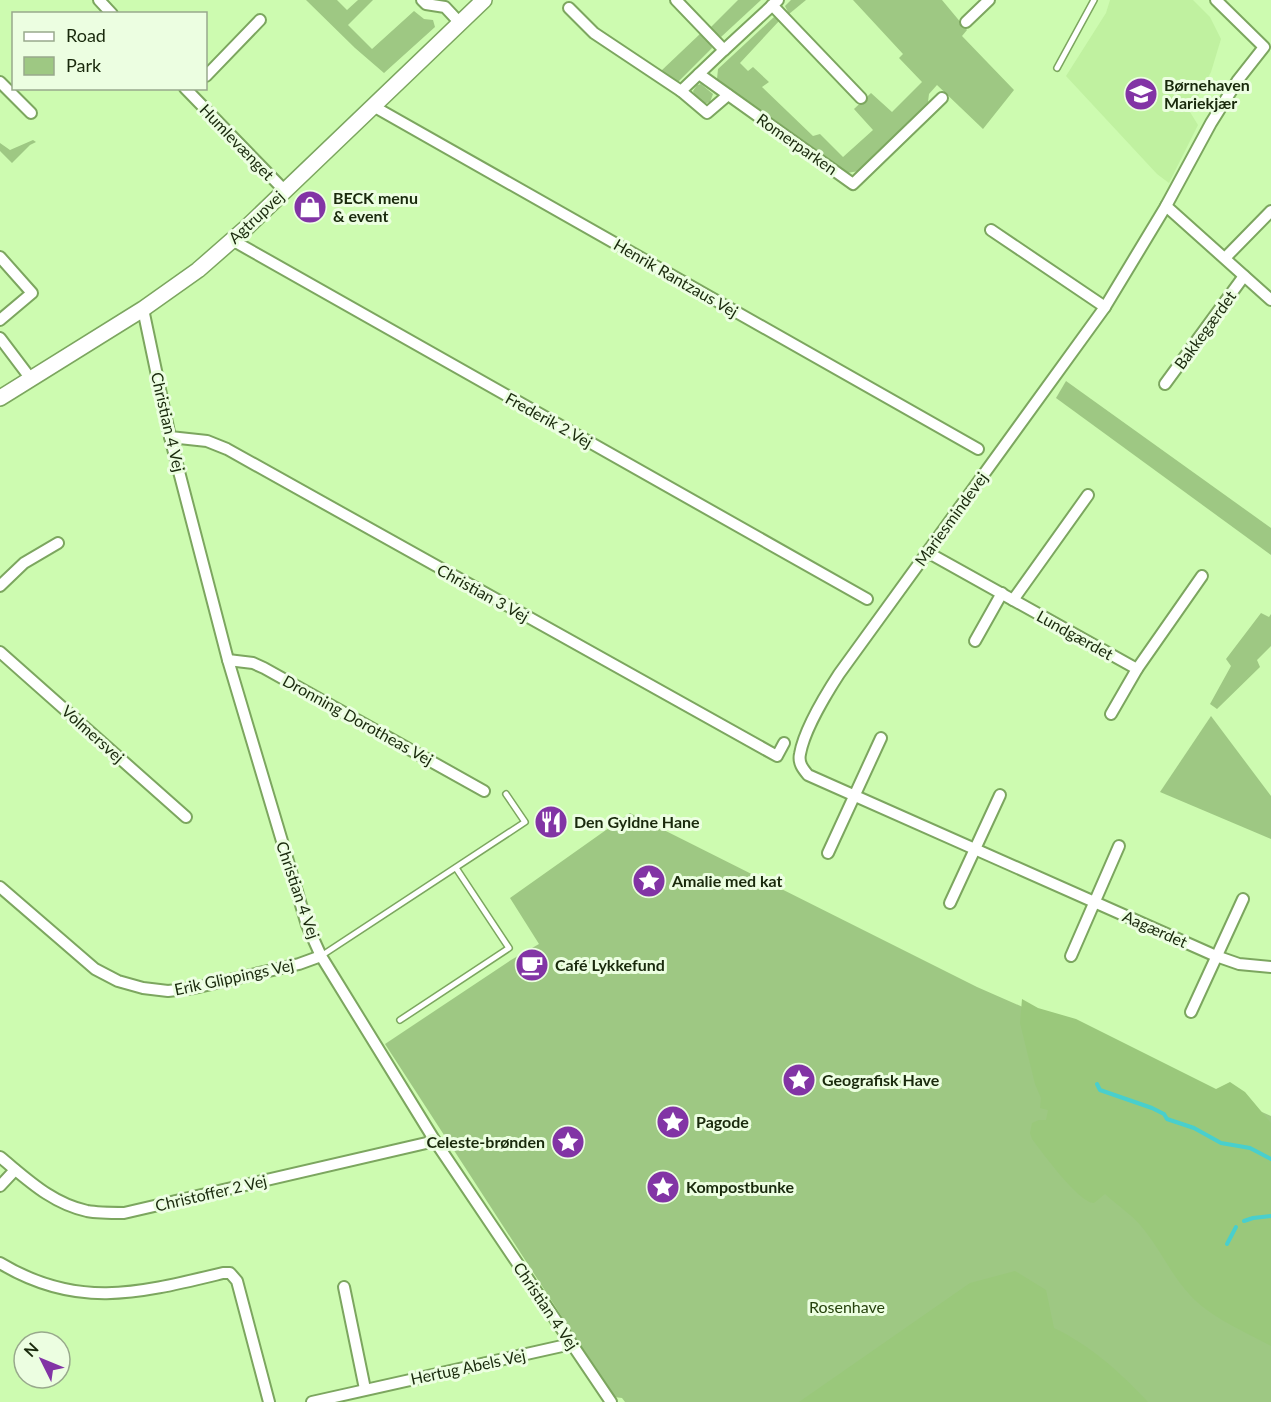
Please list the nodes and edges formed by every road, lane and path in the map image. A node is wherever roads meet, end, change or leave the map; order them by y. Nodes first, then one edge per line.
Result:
1 (99, 0) edge
2 (422, 0) edge
3 (484, 0) edge
4 (676, 0) edge
5 (989, 0) edge
6 (1094, 0) edge
7 (1216, 0) edge
8 (775, 3) edge
9 (569, 8) dead end
10 (110, 12) edge
11 (260, 20) dead end
12 (966, 22) dead end
13 (460, 23) junction
14 (1267, 43) edge
15 (724, 50) junction
16 (1057, 68) dead end
17 (699, 74) junction
18 (207, 75) edge
19 (0, 82) edge
20 (189, 90) edge
21 (681, 91) junction
22 (728, 94) junction
23 (861, 98) dead end
24 (942, 98) dead end
25 (374, 106) junction
26 (31, 113) dead end
27 (285, 191) junction
28 (1166, 206) junction
29 (1271, 211) edge
30 (991, 230) dead end
31 (232, 240) junction
32 (0, 257) edge
33 (1226, 258) junction
34 (1244, 276) junction
35 (1271, 300) edge
36 (1105, 307) junction
37 (143, 309) junction
38 (0, 320) edge
39 (0, 338) edge
40 (31, 379) junction
41 (1165, 384) dead end
42 (0, 398) edge
43 (170, 437) junction
44 (978, 449) dead end
45 (1088, 495) dead end
46 (58, 543) dead end
47 (927, 552) junction
48 (1202, 576) dead end
49 (0, 586) edge
50 (1002, 593) junction
51 (867, 599) dead end
52 (1013, 600) junction
53 (975, 641) dead end
54 (0, 652) edge
55 (228, 660) junction
56 (1137, 669) junction
57 (1111, 714) dead end
58 (807, 736) joint
59 (880, 738) dead end
60 (784, 743) dead end
61 (484, 792) dead end
62 (507, 794) dead end
63 (854, 795) junction
64 (1000, 795) dead end
65 (186, 817) dead end
66 (1119, 846) dead end
67 (975, 849) junction
68 (828, 853) dead end
69 (456, 868) junction
70 (0, 887) edge
71 (1243, 898) dead end
72 (1095, 902) junction
73 (950, 903) dead end
74 (321, 956) junction
75 (1071, 956) dead end
76 (1216, 956) junction
77 (1271, 967) edge
78 (1191, 1012) dead end
79 (400, 1020) dead end
80 (435, 1141) junction
81 (0, 1157) edge
82 (15, 1170) junction
83 (0, 1186) edge
84 (0, 1263) edge
85 (344, 1287) dead end
86 (571, 1344) junction
87 (365, 1389) junction
88 (269, 1402) edge
89 (312, 1402) edge
90 (611, 1402) edge

1 - 10 street
2 - 13 street
3 - 13 street, Agtrupvej
4 - 15 street
5 - 12 street
6 - 16 lane
7 - 14 street, Mariesmindevej
8 - 15 street
8 - 23 street
9 - 21 street
11 - 18 street, Humlevænget
13 - 25 street, Agtrupvej
14 - 28 street, Mariesmindevej
15 - 17 street
17 - 21 street
17 - 22 street, Romerparken
19 - 26 street
20 - 27 street, Humlevænget
21 - 22 street
22 - 24 street, Romerparken
25 - 27 street, Agtrupvej
25 - 44 street, Henrik Rantzaus Vej
27 - 31 street, Agtrupvej
28 - 33 street, Bakkegærdet
28 - 36 street, Mariesmindevej
29 - 33 street
30 - 36 street
31 - 37 street, Agtrupvej
31 - 51 street, Frederik 2 Vej
32 - 38 street
33 - 34 street, Bakkegærdet
34 - 35 street, Bakkegærdet
34 - 41 street, Bakkegærdet
36 - 47 street, Mariesmindevej
37 - 40 street, Agtrupvej
37 - 43 street, Christian 4 Vej
39 - 40 street
40 - 42 street, Agtrupvej
43 - 55 street, Christian 4 Vej
43 - 60 street, Christian 3 Vej
45 - 52 street
46 - 49 street
47 - 50 street, Lundgærdet
47 - 58 street, Mariesmindevej
48 - 56 street
50 - 52 street, Lundgærdet
50 - 53 street
52 - 56 street, Lundgærdet
54 - 65 street, Volmersvej
55 - 61 street, Dronning Dorotheas Vej
55 - 74 street, Christian 4 Vej
56 - 57 street
58 - 63 street, Aagærdet
59 - 63 street
62 - 69 lane
63 - 67 street, Aagærdet
63 - 68 street
64 - 67 street
66 - 72 street
67 - 72 street, Aagærdet
67 - 73 street
69 - 74 lane
69 - 79 lane
70 - 74 street, Erik Glippings Vej
71 - 76 street
72 - 75 street
72 - 76 street, Aagærdet
74 - 80 street, Christian 4 Vej
76 - 77 street, Aagærdet
76 - 78 street
80 - 82 street, Christoffer 2 Vej
80 - 86 street, Christian 4 Vej
81 - 82 street, Christoffer 2 Vej
82 - 83 street
84 - 88 street
85 - 87 street
86 - 87 street, Hertug Abels Vej
86 - 90 street, Christian 4 Vej
87 - 89 street, Hertug Abels Vej

